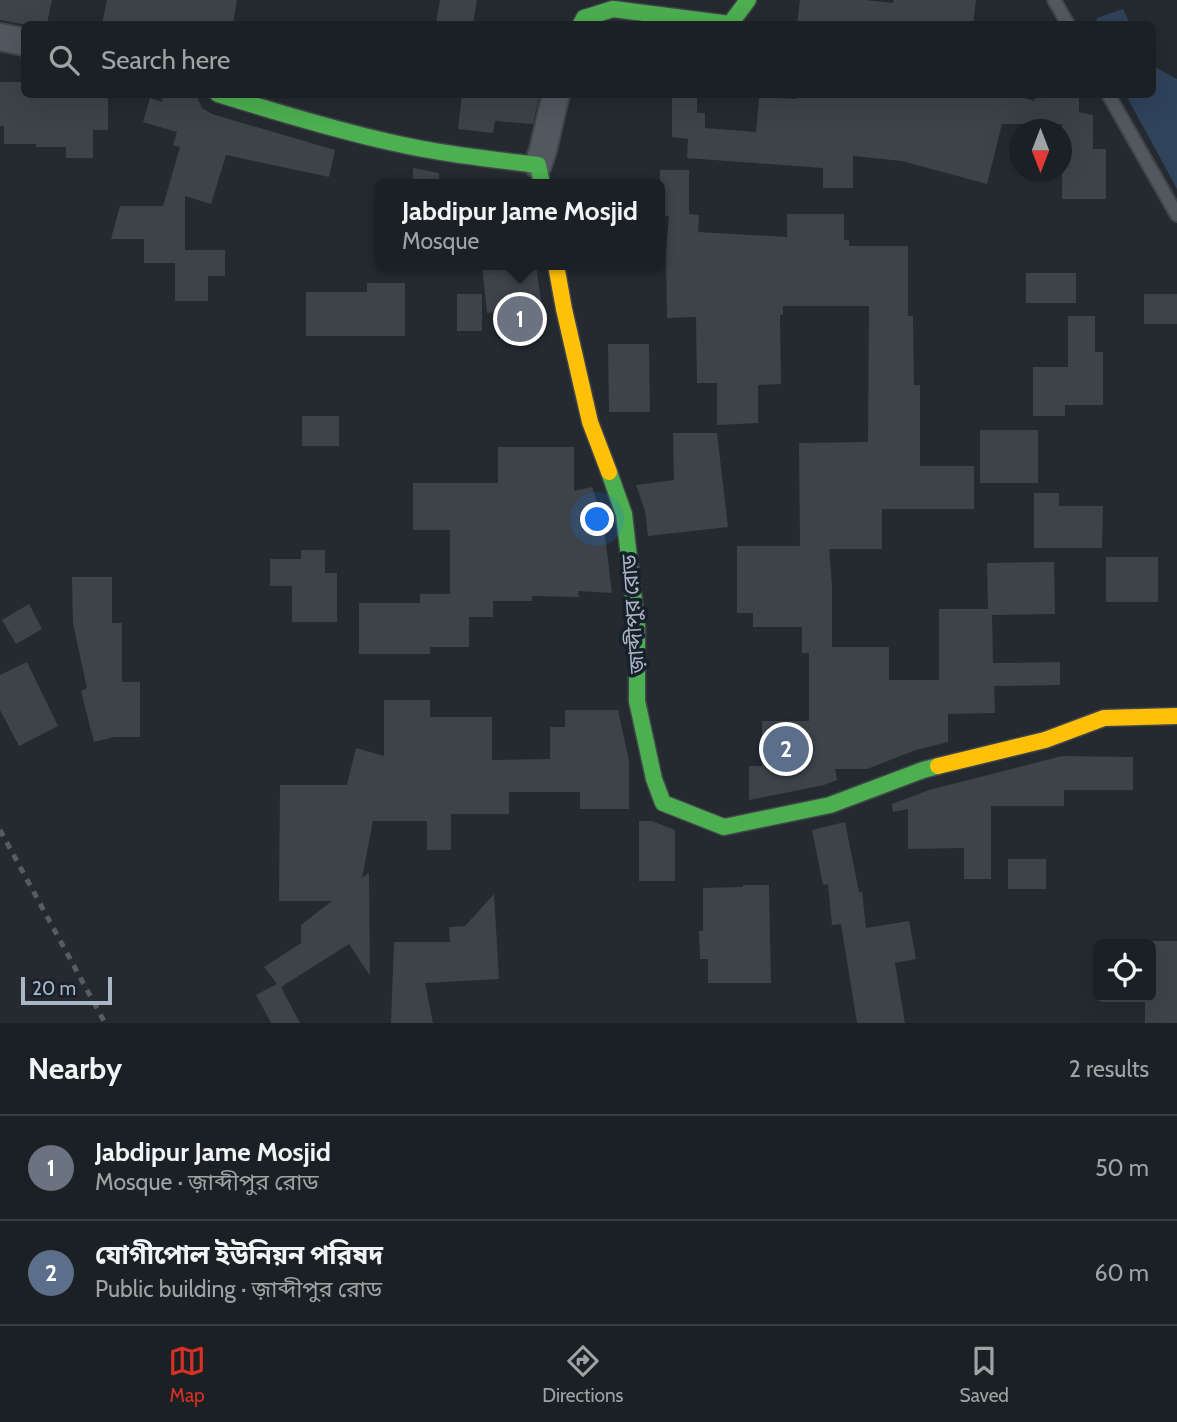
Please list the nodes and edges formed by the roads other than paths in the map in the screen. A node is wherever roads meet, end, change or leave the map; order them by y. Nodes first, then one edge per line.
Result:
1 (748, 0) edge
2 (1054, 0) edge
3 (582, 21) edge
4 (707, 21) edge
5 (732, 21) edge
6 (1066, 21) edge
7 (0, 37) edge
8 (21, 41) edge
9 (231, 98) edge
10 (555, 98) edge
11 (1110, 98) edge
12 (540, 175) edge
13 (1177, 215) edge
14 (557, 270) edge
15 (1177, 716) edge

1 - 5 street
2 - 6 lane
3 - 4 street
7 - 8 street
9 - 12 street
10 - 12 street
11 - 13 lane
14 - 15 street, জ়াব্দীপুর রোড

